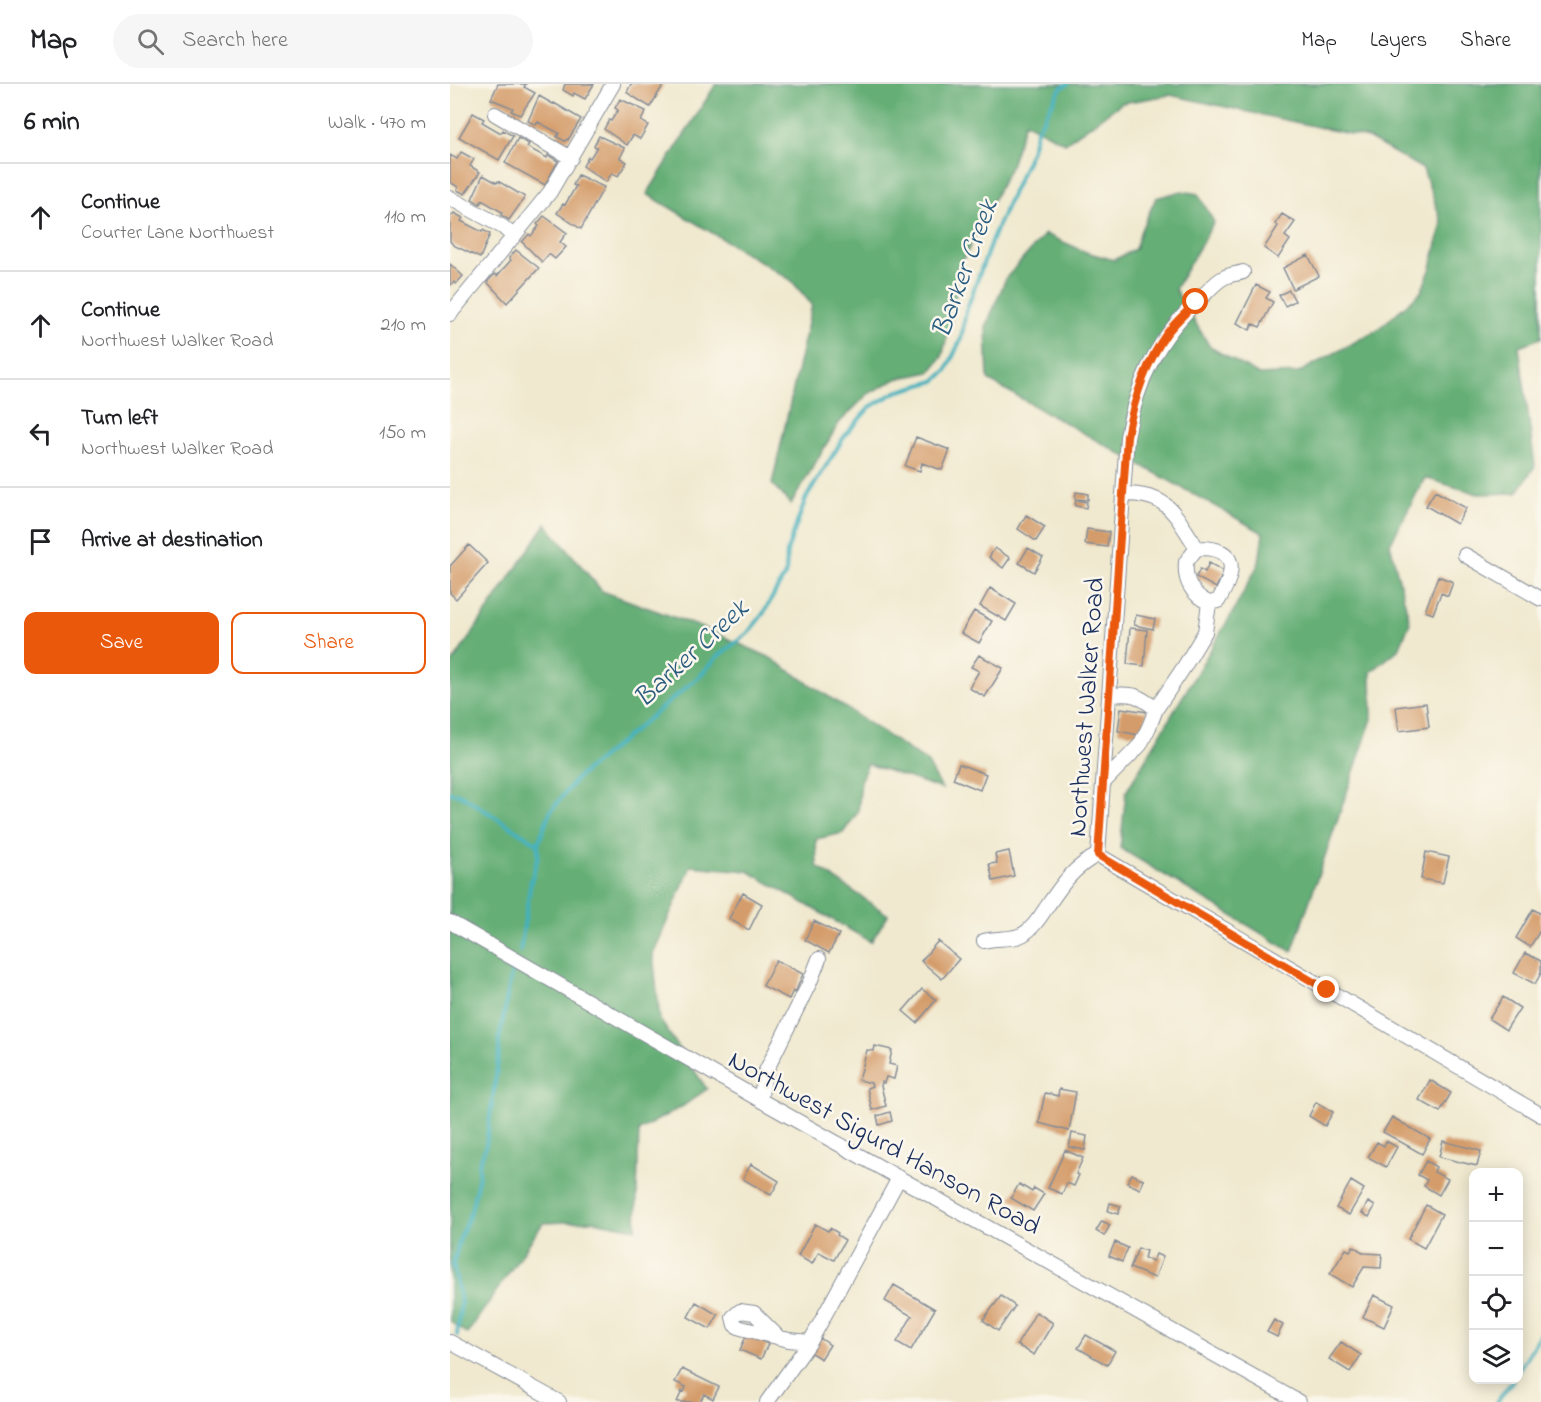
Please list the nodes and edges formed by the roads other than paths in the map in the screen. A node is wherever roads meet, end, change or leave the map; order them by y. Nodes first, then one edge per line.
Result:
1 (613, 84) edge
2 (495, 114) dead end
3 (571, 158) junction
4 (450, 198) edge
5 (514, 237) junction
6 (1243, 272) dead end
7 (450, 314) edge
8 (1124, 488) junction
9 (1197, 548) junction
10 (1465, 555) dead end
11 (1541, 599) edge
12 (1209, 603) junction
13 (1110, 695) junction
14 (1156, 709) junction
15 (1103, 783) junction
16 (1098, 855) junction
17 (450, 922) edge
18 (984, 942) dead end
19 (819, 959) dead end
20 (760, 1100) junction
21 (1541, 1115) edge
22 (899, 1178) junction
23 (779, 1338) dead end
24 (450, 1342) edge
25 (810, 1342) junction
26 (559, 1402) edge
27 (766, 1402) edge
28 (1299, 1402) edge

1 - 3 street
2 - 3 street
3 - 5 street
4 - 5 street
5 - 7 street
6 - 8 street, Northwest Walker Road
8 - 9 street
8 - 13 street, Northwest Walker Road
9 - 12 street
9 - 12 street
10 - 11 street
12 - 14 street
13 - 14 street
13 - 15 street, Northwest Walker Road
14 - 15 street
15 - 16 street, Northwest Walker Road
16 - 18 street
16 - 21 street, Northwest Walker Road
17 - 20 street, Northwest Sigurd Hanson Road
19 - 20 street
20 - 22 street, Northwest Sigurd Hanson Road
22 - 25 street
22 - 28 street, Northwest Sigurd Hanson Road
23 - 25 street
24 - 26 street
25 - 27 street

